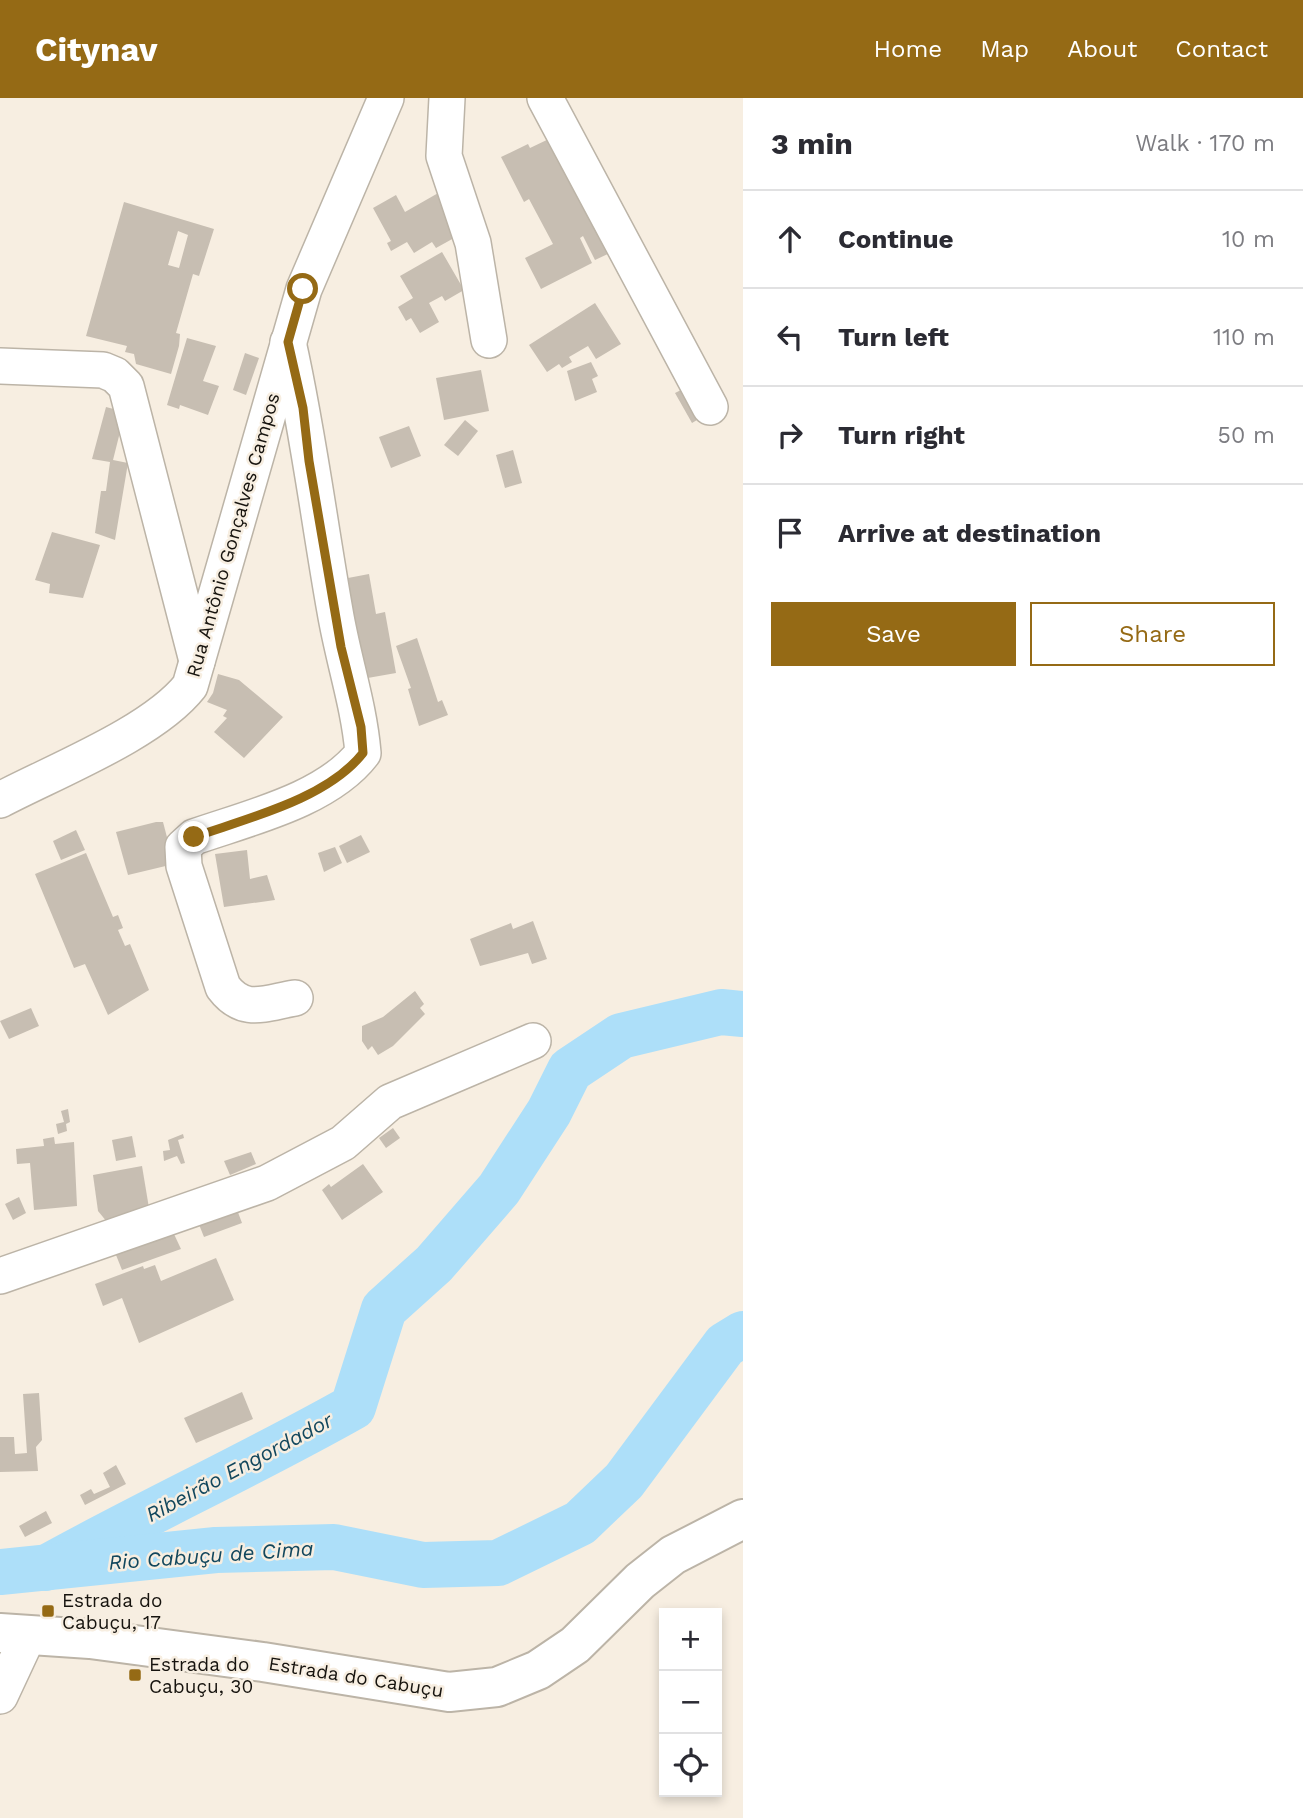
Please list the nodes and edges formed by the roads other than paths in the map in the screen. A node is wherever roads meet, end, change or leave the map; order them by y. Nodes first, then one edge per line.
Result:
1 (386, 98) edge
2 (447, 98) edge
3 (545, 98) edge
4 (489, 340) dead end
5 (288, 342) junction
6 (0, 366) edge
7 (710, 407) dead end
8 (198, 665) junction
9 (0, 800) edge
10 (295, 998) dead end
11 (533, 1041) dead end
12 (0, 1276) edge
13 (743, 1519) edge
14 (14, 1634) edge
15 (0, 1696) edge

1 - 5 street, Rua Antônio Gonçalves Campos
2 - 4 street
3 - 7 street
5 - 8 street, Rua Antônio Gonçalves Campos
5 - 10 street
6 - 8 street
8 - 9 street, Rua Antônio Gonçalves Campos
11 - 12 street
13 - 14 main road, Estrada do Cabuçu
14 - 15 street

